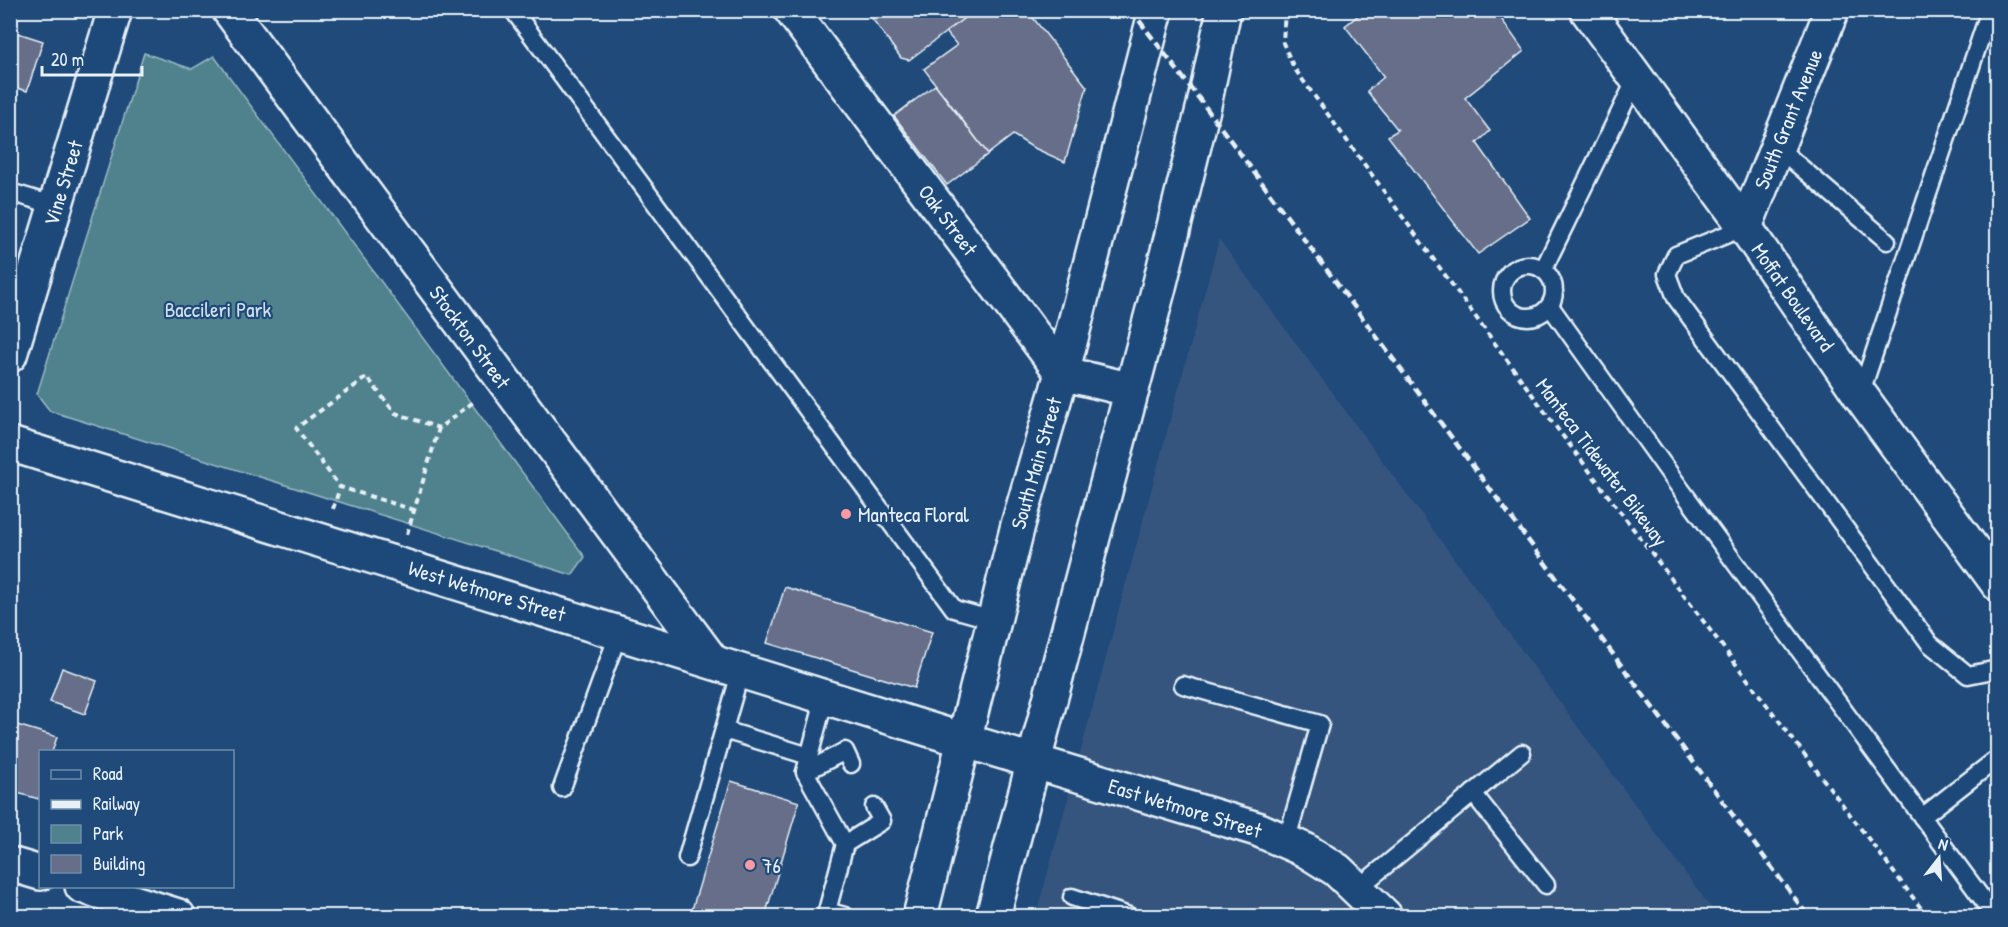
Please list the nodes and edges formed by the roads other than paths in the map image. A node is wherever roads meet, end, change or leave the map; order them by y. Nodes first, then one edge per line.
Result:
1 (115, 10) edge
2 (230, 10) edge
3 (513, 10) edge
4 (791, 10) edge
5 (1156, 10) edge
6 (1224, 10) edge
7 (1587, 10) edge
8 (1832, 10) edge
9 (1990, 10) edge
10 (1637, 77) junction
11 (1777, 147) junction
12 (10, 192) edge
13 (56, 206) junction
14 (1745, 227) junction
15 (1887, 241) dead end
16 (1543, 270) junction
17 (1550, 306) junction
18 (10, 355) edge
19 (1062, 373) junction
20 (1132, 390) junction
21 (1860, 395) junction
22 (10, 444) edge
23 (1998, 584) edge
24 (993, 620) junction
25 (619, 632) junction
26 (727, 666) junction
27 (1998, 667) edge
28 (1183, 685) dead end
29 (825, 697) junction
30 (724, 730) junction
31 (963, 740) junction
32 (1522, 753) dead end
33 (1034, 762) junction
34 (807, 764) junction
35 (851, 764) dead end
36 (1998, 765) edge
37 (562, 788) dead end
38 (1473, 793) junction
39 (874, 807) dead end
40 (1922, 817) junction
41 (1286, 842) junction
42 (845, 844) junction
43 (687, 858) dead end
44 (10, 864) edge
45 (39, 873) edge
46 (1546, 885) dead end
47 (88, 888) edge
48 (1357, 889) junction
49 (1072, 897) dead end
50 (178, 916) edge
51 (845, 916) edge
52 (920, 916) edge
53 (993, 916) edge
54 (1129, 916) edge
55 (1386, 916) edge
56 (1995, 916) edge

1 - 13 street, Vine Street
2 - 26 street, Stockton Street
3 - 24 lane
4 - 19 street, Oak Street
5 - 19 street, South Main Street
6 - 20 street
7 - 10 street, Moffat Boulevard
8 - 11 street, South Grant Avenue
9 - 21 lane
10 - 14 street, Moffat Boulevard
10 - 16 lane
11 - 14 street, South Grant Avenue
11 - 15 lane
12 - 13 lane
13 - 18 street, Vine Street
14 - 21 street, Moffat Boulevard
14 - 27 lane
16 - 17 lane
16 - 17 lane
17 - 40 lane
19 - 20 street
19 - 24 street, South Main Street
20 - 33 street
21 - 23 street, Moffat Boulevard
22 - 25 street, West Wetmore Street
24 - 31 street, South Main Street
25 - 26 street, West Wetmore Street
25 - 37 lane
26 - 29 street, West Wetmore Street
26 - 30 lane
28 - 41 lane
29 - 31 street, West Wetmore Street
29 - 34 lane
30 - 34 lane
30 - 43 lane
31 - 33 street, East Wetmore Street
31 - 52 street, South Main Street
32 - 38 lane
33 - 41 street, East Wetmore Street
33 - 53 street
34 - 35 lane
34 - 42 lane
36 - 40 lane
38 - 46 lane
38 - 48 lane
39 - 42 lane
40 - 56 lane
41 - 48 street, East Wetmore Street
42 - 51 lane
44 - 45 street
47 - 50 street
48 - 55 street, East Wetmore Street
49 - 54 lane

